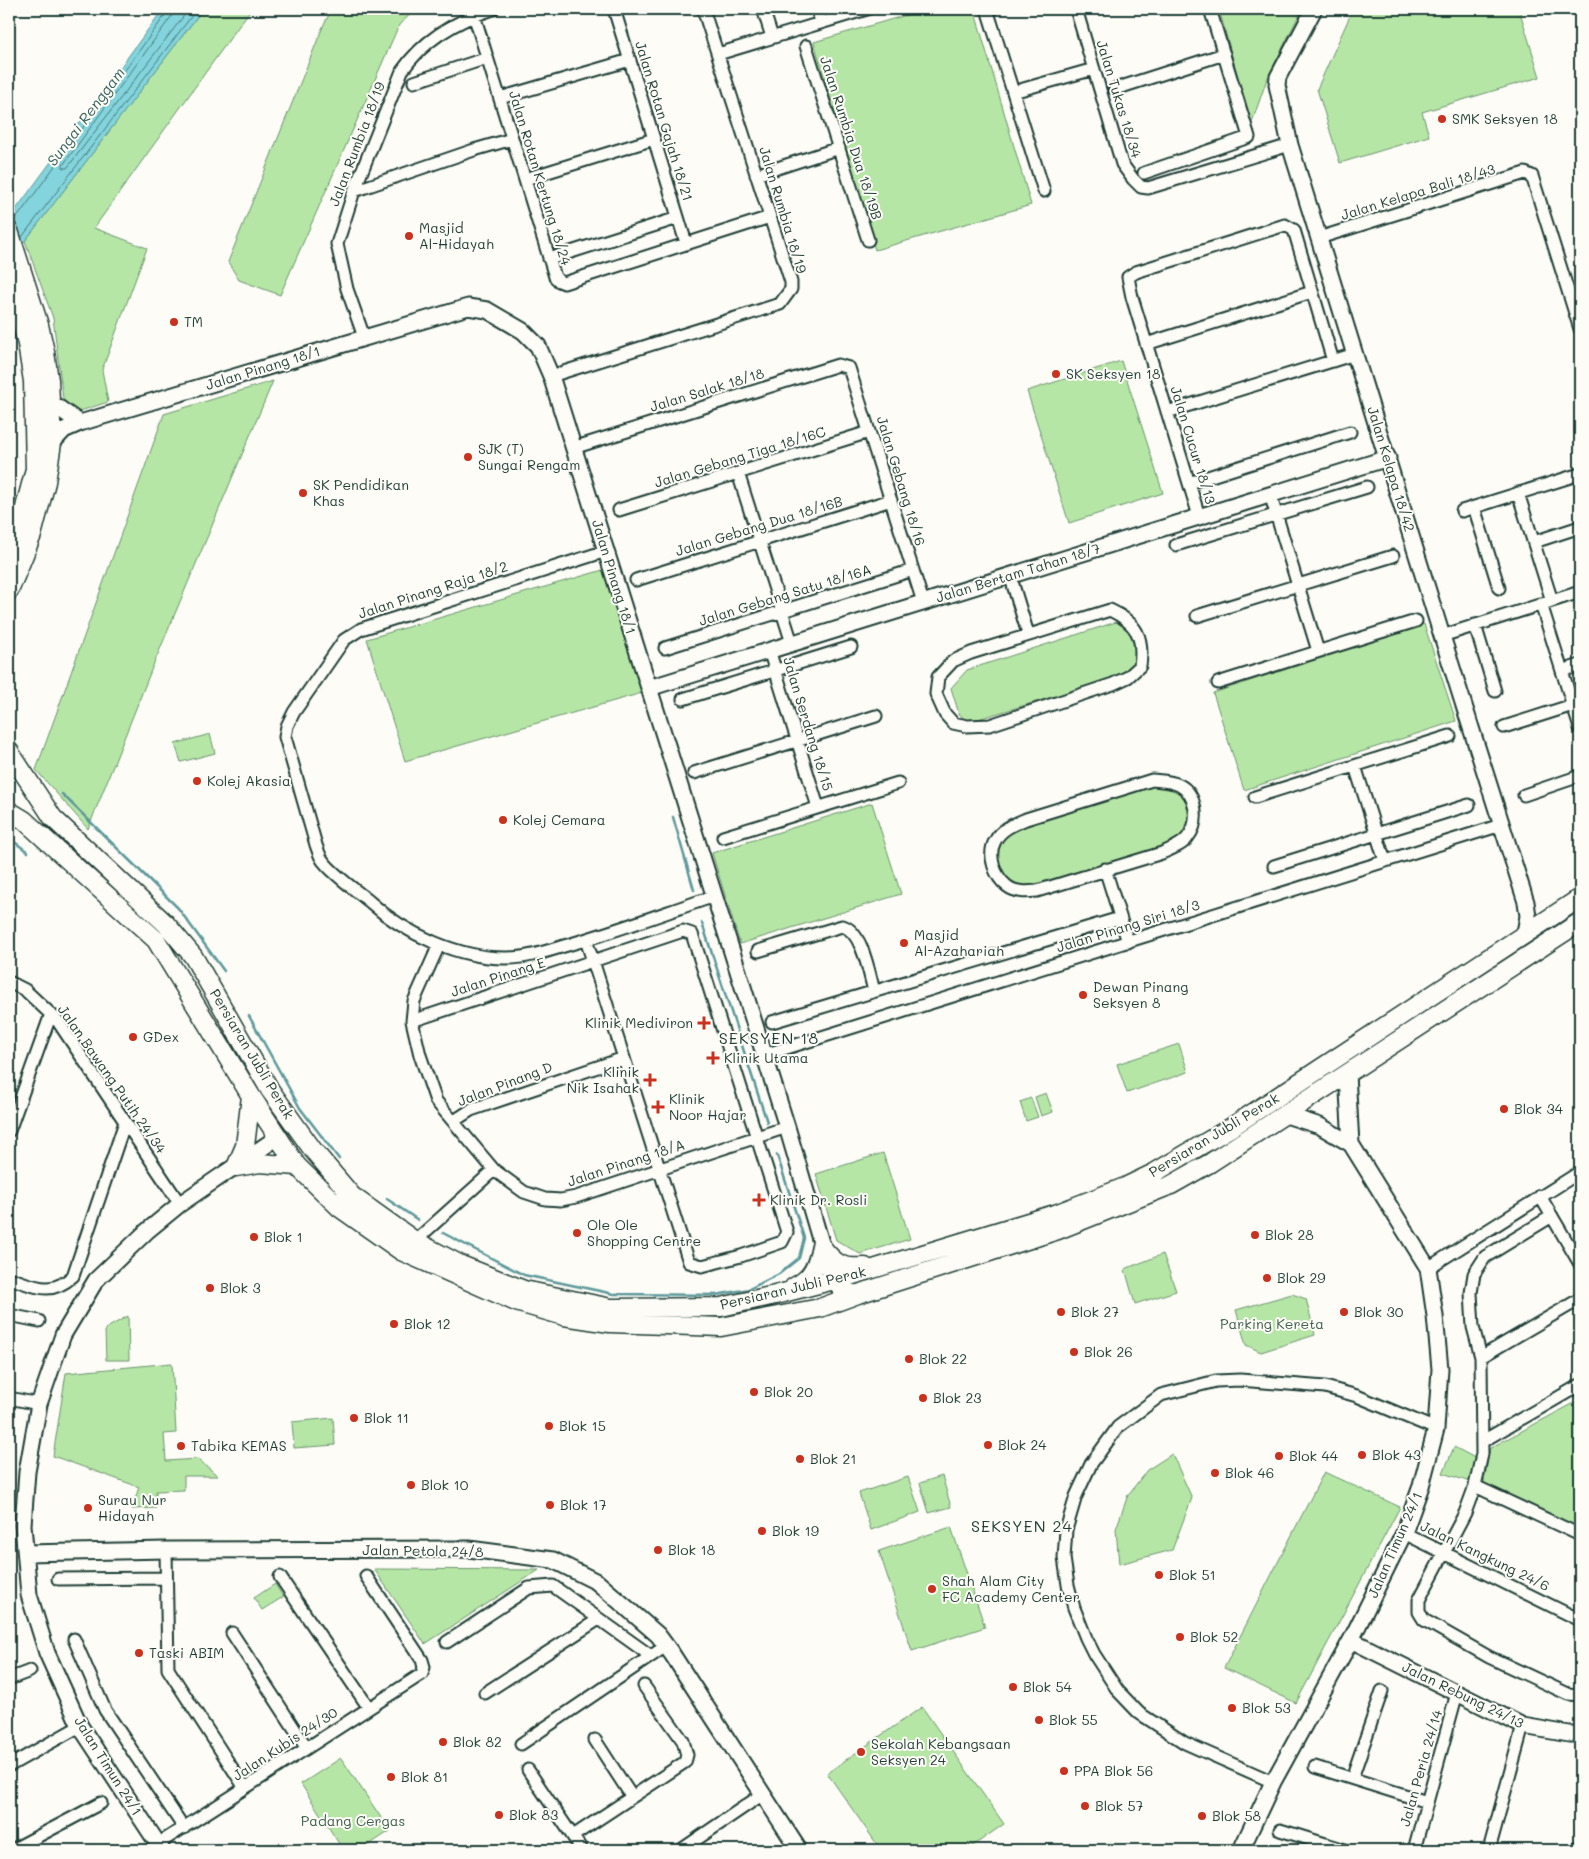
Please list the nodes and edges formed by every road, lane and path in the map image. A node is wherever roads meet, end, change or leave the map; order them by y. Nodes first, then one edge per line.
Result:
1 (494, 9) edge
2 (614, 9) edge
3 (703, 9) edge
4 (763, 9) edge
5 (817, 9) edge
6 (867, 9) edge
7 (987, 9) edge
8 (1076, 9) edge
9 (1210, 9) edge
10 (1314, 9) edge
11 (474, 15) junction
12 (821, 22) junction
13 (772, 37) junction
14 (806, 46) dead end
15 (718, 54) junction
16 (1224, 54) junction
17 (488, 58) junction
18 (630, 60) junction
19 (1094, 69) junction
20 (414, 82) dead end
21 (1116, 89) dead end
22 (1013, 92) junction
23 (500, 98) junction
24 (512, 139) junction
25 (654, 139) junction
26 (1290, 145) junction
27 (839, 148) junction
28 (1144, 173) dead end
29 (756, 174) junction
30 (525, 179) junction
31 (354, 191) junction
32 (1044, 191) dead end
33 (770, 217) junction
34 (678, 218) junction
35 (9, 231) edge
36 (1319, 238) junction
37 (868, 240) dead end
38 (686, 243) junction
39 (549, 259) junction
40 (13, 272) edge
41 (1312, 292) junction
42 (1580, 329) edge
43 (364, 337) junction
44 (1146, 344) junction
45 (1355, 354) junction
46 (1333, 361) junction
47 (850, 368) joint
48 (551, 376) junction
49 (50, 402) junction
50 (1167, 412) junction
51 (80, 424) junction
52 (870, 432) junction
53 (1350, 432) dead end
54 (52, 443) junction
55 (573, 448) junction
56 (1388, 458) junction
57 (738, 473) junction
58 (1580, 474) edge
59 (1189, 483) junction
60 (1367, 488) dead end
61 (1518, 493) junction
62 (1270, 494) junction
63 (891, 500) junction
64 (1474, 507) junction
65 (619, 510) dead end
66 (1462, 511) dead end
67 (1278, 515) junction
68 (1199, 516) junction
69 (1580, 528) edge
70 (760, 541) junction
71 (1534, 542) junction
72 (1176, 545) dead end
73 (606, 551) junction
74 (9, 556) edge
75 (1393, 556) dead end
76 (913, 570) junction
77 (1010, 575) junction
78 (636, 580) dead end
79 (1298, 585) junction
80 (1499, 588) dead end
81 (9, 591) edge
82 (1580, 592) edge
83 (923, 602) junction
84 (1547, 603) junction
85 (782, 612) junction
86 (1197, 616) dead end
87 (1416, 621) dead end
88 (1475, 625) junction
89 (1028, 634) junction
90 (1442, 636) junction
91 (792, 643) junction
92 (851, 647) dead end
93 (665, 648) dead end
94 (769, 650) junction
95 (1318, 651) junction
96 (1580, 665) edge
97 (776, 671) junction
98 (1562, 671) junction
99 (1218, 683) dead end
100 (649, 688) junction
101 (1495, 690) dead end
102 (683, 700) dead end
103 (1573, 705) junction
104 (876, 716) dead end
105 (1504, 727) dead end
106 (1580, 728) edge
107 (1450, 736) dead end
108 (797, 740) junction
109 (9, 751) edge
110 (1355, 766) junction
111 (694, 773) dead end
112 (1580, 776) edge
113 (898, 782) dead end
114 (1524, 795) dead end
115 (1255, 797) dead end
116 (1469, 805) dead end
117 (818, 807) junction
118 (9, 811) edge
119 (1501, 825) junction
120 (1376, 834) junction
121 (723, 837) dead end
122 (1385, 861) junction
123 (1274, 866) dead end
124 (1105, 869) junction
125 (715, 896) junction
126 (1580, 898) edge
127 (1526, 902) junction
128 (1558, 913) junction
129 (1120, 918) junction
130 (1580, 922) edge
131 (1525, 933) junction
132 (586, 940) junction
133 (1128, 942) junction
134 (440, 945) junction
135 (758, 951) dead end
136 (593, 961) junction
137 (9, 982) edge
138 (874, 991) junction
139 (50, 1014) junction
140 (412, 1021) junction
141 (772, 1022) dead end
142 (764, 1055) junction
143 (624, 1058) junction
144 (1346, 1074) junction
145 (270, 1090) junction
146 (251, 1096) junction
147 (1286, 1114) junction
148 (454, 1120) junction
149 (125, 1122) junction
150 (787, 1127) junction
151 (9, 1131) edge
152 (278, 1137) junction
153 (757, 1137) junction
154 (1351, 1144) junction
155 (298, 1166) junction
156 (236, 1167) junction
157 (659, 1168) junction
158 (494, 1170) junction
159 (1580, 1172) edge
160 (1540, 1196) junction
161 (180, 1204) junction
162 (1552, 1216) junction
163 (415, 1241) junction
164 (822, 1246) junction
165 (1580, 1261) edge
166 (888, 1265) junction
167 (1428, 1268) junction
168 (9, 1278) edge
169 (832, 1280) junction
170 (858, 1294) junction
171 (775, 1295) junction
172 (1580, 1299) edge
173 (9, 1315) edge
174 (39, 1322) dead end
175 (1481, 1357) junction
176 (1580, 1385) edge
177 (9, 1398) edge
178 (39, 1404) junction
179 (1436, 1429) junction
180 (1483, 1441) junction
181 (1475, 1486) junction
182 (1404, 1533) junction
183 (1580, 1535) edge
184 (166, 1550) junction
185 (26, 1553) junction
186 (1445, 1553) junction
187 (366, 1576) dead end
188 (280, 1577) dead end
189 (166, 1578) junction
190 (58, 1579) dead end
191 (599, 1619) junction
192 (1580, 1620) edge
193 (232, 1634) dead end
194 (74, 1639) dead end
195 (1351, 1640) junction
196 (447, 1642) dead end
197 (666, 1646) junction
198 (651, 1656) junction
199 (30, 1671) dead end
200 (9, 1679) edge
201 (644, 1686) dead end
202 (1382, 1691) dead end
203 (486, 1693) dead end
204 (1458, 1693) junction
205 (1580, 1695) edge
206 (368, 1708) junction
207 (80, 1726) junction
208 (1523, 1726) junction
209 (1580, 1734) edge
210 (594, 1740) dead end
211 (521, 1744) dead end
212 (307, 1748) junction
213 (9, 1766) edge
214 (1315, 1767) dead end
215 (528, 1770) dead end
216 (1352, 1778) junction
217 (1273, 1782) junction
218 (245, 1788) junction
219 (763, 1794) junction
220 (632, 1797) junction
221 (1427, 1802) junction
222 (101, 1803) dead end
223 (184, 1828) junction
224 (1280, 1830) dead end
225 (572, 1836) junction
226 (1580, 1845) edge
227 (160, 1847) edge
228 (12, 1850) edge
229 (582, 1850) edge
230 (681, 1850) edge
231 (799, 1850) edge
232 (1241, 1850) edge
233 (1345, 1850) edge
234 (1414, 1850) edge
235 (1490, 1850) edge
236 (1579, 1850) edge

1 - 11 street, Jalan Rumbia 18/19
2 - 18 street, Jalan Rotan Gajah 18/21
3 - 15 street, Jalan Rumbia 18/19
4 - 13 street
5 - 12 street
6 - 12 street
7 - 22 street
8 - 19 street, Jalan Tukas 18/34
9 - 16 street
10 - 26 street, Jalan Kelapa 18/42
11 - 17 street, Jalan Rotan Kertung 18/24
11 - 31 street, Jalan Rumbia 18/19
12 - 13 street
13 - 15 street
14 - 27 street, Jalan Rumbia Dua 18/19B
15 - 29 street, Jalan Rumbia 18/19
16 - 21 street
16 - 28 street
17 - 20 street
17 - 23 street, Jalan Rotan Kertung 18/24
18 - 23 street
18 - 25 street, Jalan Rotan Gajah 18/21
19 - 22 street
19 - 26 street, Jalan Tukas 18/34
22 - 32 street
23 - 24 street, Jalan Rotan Kertung 18/24
24 - 30 street, Jalan Rotan Kertung 18/24
24 - 31 street
25 - 30 street
25 - 34 street, Jalan Rotan Gajah 18/21
26 - 36 street, Jalan Kelapa 18/42
27 - 29 street
27 - 37 street, Jalan Rumbia Dua 18/19B
29 - 33 street, Jalan Rumbia 18/19
30 - 39 street, Jalan Rotan Kertung 18/24
31 - 43 street, Jalan Rumbia 18/19
33 - 38 street, Jalan Rotan Kertung 18/24
33 - 48 street, Jalan Rumbia 18/19
34 - 38 street, Jalan Rotan Gajah 18/21
34 - 39 street
35 - 40 main road
36 - 42 street, Jalan Kelapa Bali 18/43
36 - 45 street, Jalan Kelapa 18/42
38 - 39 street, Jalan Rotan Kertung 18/24
40 - 49 main road
40 - 74 main road
41 - 44 street
41 - 44 street, Jalan Cucur 18/13
41 - 46 street
43 - 48 street, Jalan Pinang 18/1
43 - 51 street, Jalan Pinang 18/1
44 - 50 street, Jalan Cucur 18/13
45 - 46 street
45 - 56 street, Jalan Kelapa 18/42
46 - 50 street
47 - 52 street, Jalan Gebang 18/16
47 - 55 street, Jalan Salak 18/18
48 - 55 street, Jalan Pinang 18/1
49 - 51 street
49 - 54 main road
50 - 59 street, Jalan Cucur 18/13
51 - 54 street, Jalan Pinang 18/1
52 - 57 street, Jalan Gebang Tiga 18/16C
52 - 63 street, Jalan Gebang 18/16
53 - 59 street
54 - 81 main road
55 - 73 street, Jalan Pinang 18/1
56 - 62 street, Jalan Bertam Tahan 18/7
56 - 90 street, Jalan Kelapa 18/42
57 - 65 street, Jalan Gebang Tiga 18/16C
57 - 70 street
58 - 61 street
59 - 68 street, Jalan Cucur 18/13
60 - 67 street
61 - 64 street
61 - 71 street
62 - 67 street
62 - 68 street, Jalan Bertam Tahan 18/7
63 - 70 street, Jalan Gebang Dua 18/16B
63 - 76 street, Jalan Gebang 18/16
64 - 66 street
64 - 80 street
67 - 72 street
67 - 79 street
68 - 77 street, Jalan Bertam Tahan 18/7
69 - 71 street
70 - 78 street, Jalan Gebang Dua 18/16B
70 - 85 street
71 - 84 street
73 - 100 street, Jalan Pinang 18/1
73 - 134 street, Jalan Pinang Raja 18/2
75 - 79 street
76 - 83 street, Jalan Gebang 18/16
76 - 85 street, Jalan Gebang Satu 18/16A
77 - 83 street, Jalan Bertam Tahan 18/7
77 - 89 street
79 - 86 street
79 - 95 street
82 - 84 street
83 - 91 street, Jalan Bertam Tahan 18/7
84 - 88 street
84 - 98 street
85 - 91 street
85 - 93 street, Jalan Gebang Satu 18/16A
87 - 95 street
88 - 90 street
88 - 101 street
89 - 89 street
90 - 119 street, Jalan Kelapa 18/42
91 - 94 street, Jalan Bertam Tahan 18/7
92 - 97 street
94 - 97 street, Jalan Serdang 18/15
94 - 100 street, Jalan Bertam Tahan 18/7
95 - 99 street
96 - 98 street
97 - 102 street
97 - 108 street, Jalan Serdang 18/15
98 - 103 street
100 - 125 street, Jalan Pinang 18/1
103 - 105 street
103 - 106 street
104 - 108 street
107 - 110 street
108 - 111 street
108 - 117 street, Jalan Serdang 18/15
109 - 145 main road, Persiaran Jubli Perak
110 - 115 street
110 - 120 street
112 - 114 street
113 - 117 street
116 - 120 street
117 - 121 street
118 - 146 main road, Persiaran Jubli Perak
119 - 122 street, Jalan Pinang Siri 18/3
119 - 127 street, Jalan Kelapa 18/42
120 - 122 street
120 - 123 street
122 - 133 street, Jalan Pinang Siri 18/3
124 - 124 street
124 - 129 street
125 - 132 street, Jalan Pinang Raja 18/2
125 - 142 street, Jalan Pinang 18/1
126 - 128 main road, Persiaran Jubli Perak
127 - 128 street
127 - 131 street, Jalan Kelapa 18/42
128 - 131 main road, Persiaran Jubli Perak
129 - 133 street
129 - 138 street
130 - 144 main road, Persiaran Jubli Perak
131 - 166 main road, Persiaran Jubli Perak
132 - 134 street, Jalan Pinang Raja 18/2
132 - 136 street
133 - 142 street, Jalan Pinang Siri 18/3
134 - 140 street, Jalan Pinang 18/A
135 - 138 street
136 - 140 street, Jalan Pinang E
136 - 143 street
136 - 153 street, Jalan Pinang E
137 - 139 street, Jalan Bawang Putih 24/34
138 - 141 street
139 - 149 street, Jalan Bawang Putih 24/34
139 - 151 street
140 - 148 street, Jalan Pinang 18/A
142 - 150 street, Jalan Pinang 18/1
143 - 148 street, Jalan Pinang D
143 - 157 street
144 - 147 main road, Persiaran Jubli Perak
144 - 154 street
145 - 152 main road
145 - 163 main road, Persiaran Jubli Perak
146 - 152 main road, Persiaran Jubli Perak
146 - 156 main road
147 - 154 street
147 - 170 main road, Persiaran Jubli Perak
148 - 158 street, Jalan Pinang 18/A
149 - 161 street, Jalan Bawang Putih 24/34
149 - 168 street
150 - 153 street, Jalan Pinang 18/A
150 - 164 street, Jalan Pinang 18/1
152 - 155 main road, Persiaran Jubli Perak
152 - 156 street, Jalan Timun 24/1
153 - 157 street, Jalan Pinang 18/A
153 - 157 street
154 - 167 street, Jalan Timun 24/1
155 - 156 main road
155 - 170 main road, Persiaran Jubli Perak
156 - 161 street, Jalan Timun 24/1
157 - 158 street, Jalan Pinang 18/A
158 - 163 street
159 - 160 street
160 - 162 street
160 - 167 street
161 - 178 street, Jalan Timun 24/1
162 - 165 street
162 - 175 street
163 - 171 main road, Persiaran Jubli Perak
164 - 166 main road
164 - 169 street, Jalan Pinang 18/1
164 - 171 main road
166 - 169 main road, Persiaran Jubli Perak
167 - 179 street, Jalan Timun 24/1
169 - 170 street
169 - 171 main road, Persiaran Jubli Perak
172 - 175 street
173 - 174 street
175 - 180 street
176 - 180 street
177 - 178 street
178 - 185 street, Jalan Timun 24/1
179 - 182 street, Jalan Timun 24/1
179 - 217 street
180 - 181 street
181 - 183 street
181 - 186 street
182 - 186 street, Jalan Kangkung 24/6
182 - 195 street, Jalan Timun 24/1
184 - 185 street, Jalan Petola 24/8
184 - 189 street
184 - 197 street, Jalan Petola 24/8
185 - 207 street, Jalan Timun 24/1
186 - 192 street, Jalan Kangkung 24/6
186 - 205 street
187 - 206 street, Jalan Kubis 24/30
188 - 206 street
189 - 190 street
189 - 218 street
191 - 196 street
191 - 198 street
191 - 203 street
193 - 212 street
194 - 223 street
195 - 204 street, Jalan Rebung 24/13
195 - 217 street, Jalan Timun 24/1
197 - 198 street
197 - 219 street, Jalan Petola 24/8
198 - 211 street
199 - 200 street
201 - 220 street
202 - 216 street
204 - 208 street, Jalan Rebung 24/13
204 - 221 street, Jalan Peria 24/14
206 - 212 street, Jalan Kubis 24/30
207 - 213 street
207 - 227 street, Jalan Timun 24/1
208 - 209 street, Jalan Rebung 24/13
208 - 235 street
210 - 220 street
212 - 218 street, Jalan Kubis 24/30
214 - 216 street
215 - 225 street
216 - 221 street
217 - 232 street, Jalan Timun 24/1
218 - 223 street, Jalan Kubis 24/30
219 - 230 street
219 - 231 street, Jalan Petola 24/8
220 - 225 street
221 - 234 street, Jalan Peria 24/14
222 - 228 street
223 - 227 street, Jalan Kubis 24/30
224 - 233 street
225 - 229 street
226 - 236 street

